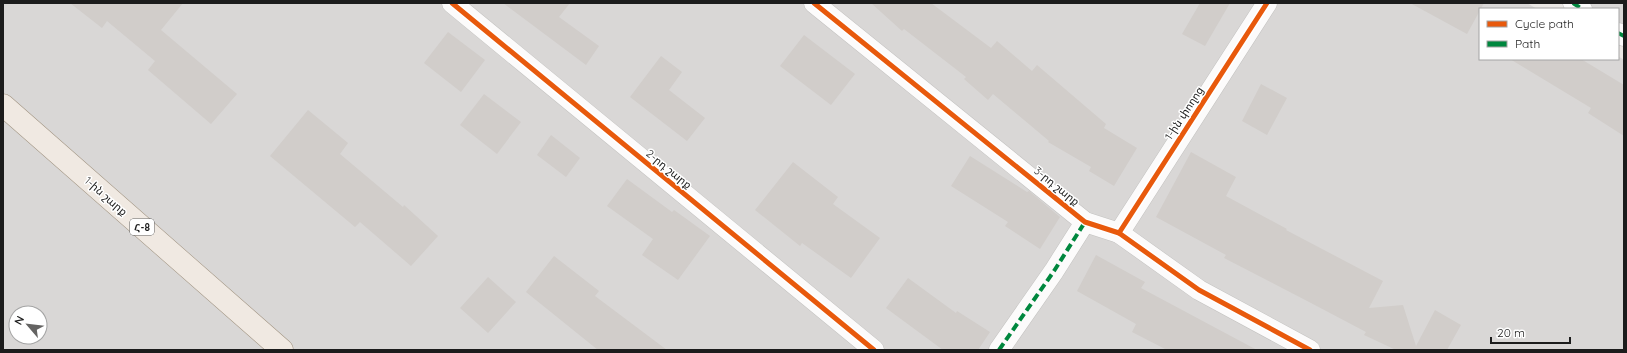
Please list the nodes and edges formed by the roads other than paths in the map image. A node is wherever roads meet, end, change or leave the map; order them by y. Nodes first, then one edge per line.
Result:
1 (452, 3) edge
2 (814, 3) edge
3 (1267, 3) edge
4 (3, 105) edge
5 (1085, 222) junction
6 (1119, 233) junction
7 (282, 350) edge
8 (874, 350) edge
9 (999, 350) edge
10 (1310, 350) edge

1 - 8 street, 2-րդ շարք
2 - 5 street, 3-րդ շարք
3 - 6 street, 1-ին փողոց
4 - 7 main road, 1-ին շարք / Հ-8
5 - 6 street, 3-րդ շարք
5 - 9 street
6 - 10 street, 3-րդ շարք

